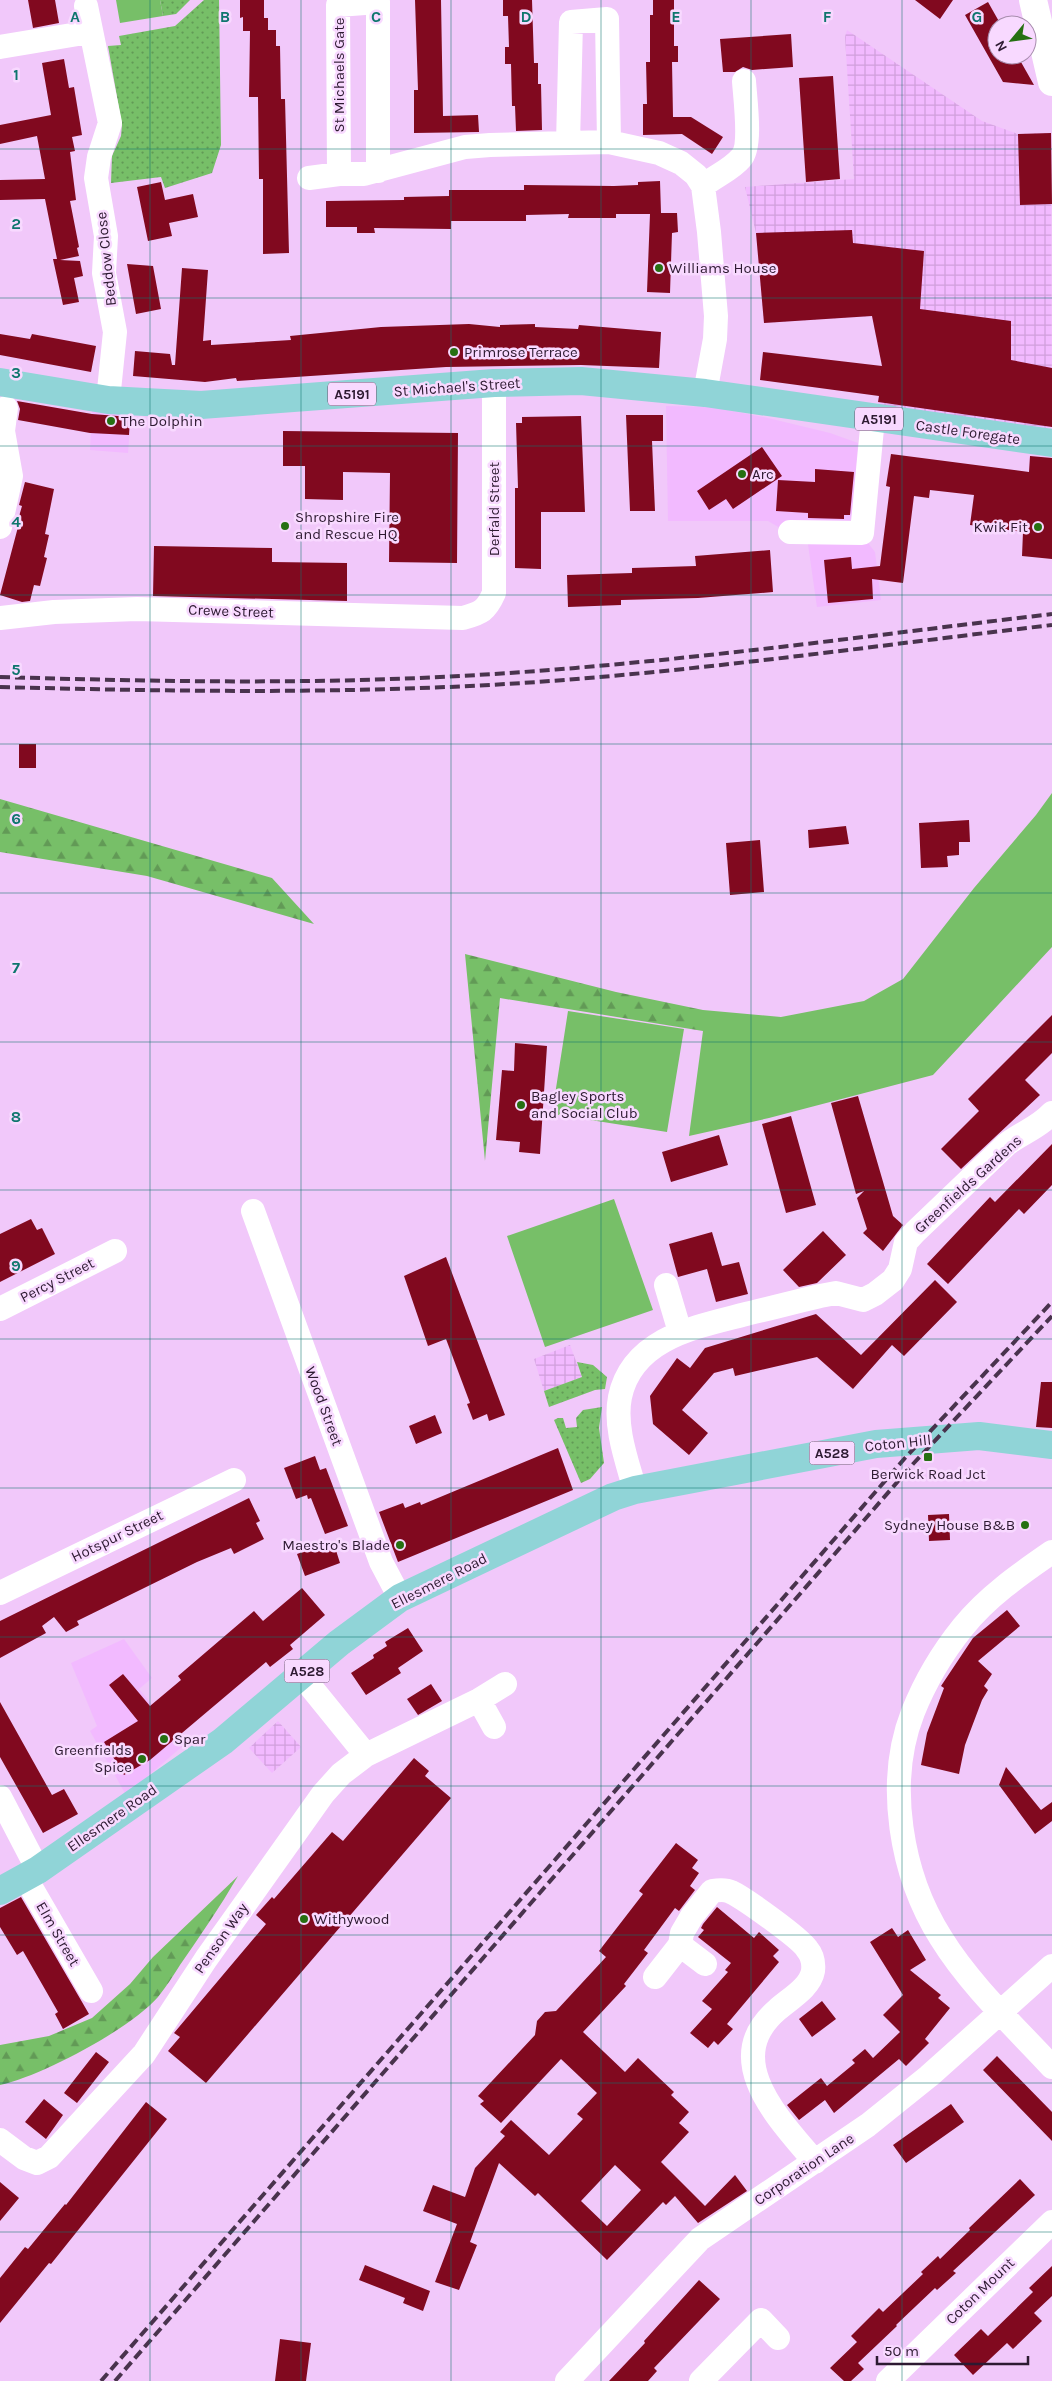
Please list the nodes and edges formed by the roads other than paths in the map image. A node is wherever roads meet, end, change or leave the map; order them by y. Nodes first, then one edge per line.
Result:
1 (1033, 0) edge
2 (86, 6) dead end
3 (90, 32) junction
4 (0, 47) edge
5 (744, 81) dead end
6 (1052, 82) edge
7 (609, 142) junction
8 (568, 143) junction
9 (378, 170) junction
10 (339, 174) junction
11 (309, 178) dead end
12 (703, 186) junction
13 (494, 383) junction
14 (705, 393) junction
15 (3, 395) edge
16 (108, 400) junction
17 (874, 418) junction
18 (1052, 443) edge
19 (0, 527) edge
20 (790, 532) dead end
21 (0, 618) edge
22 (462, 618) joint
23 (1052, 1113) edge
24 (253, 1211) dead end
25 (115, 1251) dead end
26 (666, 1285) dead end
27 (0, 1309) edge
28 (680, 1332) junction
29 (1052, 1446) edge
30 (234, 1480) dead end
31 (686, 1482) joint
32 (635, 1490) junction
33 (1052, 1552) edge
34 (0, 1593) edge
35 (400, 1598) junction
36 (302, 1676) junction
37 (505, 1684) dead end
38 (479, 1700) junction
39 (494, 1726) dead end
40 (366, 1755) junction
41 (0, 1797) edge
42 (31, 1874) junction
43 (0, 1891) edge
44 (680, 1944) junction
45 (704, 1964) dead end
46 (1052, 1966) edge
47 (656, 1977) dead end
48 (91, 1991) dead end
49 (1001, 2012) junction
50 (1052, 2067) edge
51 (0, 2140) edge
52 (815, 2162) junction
53 (1052, 2222) edge
54 (778, 2338) dead end
55 (567, 2381) edge
56 (701, 2381) edge
57 (888, 2381) edge

1 - 6 street
2 - 3 street, Beddow Close
3 - 4 street
3 - 16 street, Beddow Close
5 - 12 street
7 - 8 street
7 - 8 street
7 - 12 street
8 - 9 street
9 - 10 street
9 - 10 street, St Michaels Gate
10 - 11 street
12 - 14 street
13 - 14 main road, St Michael's Street / A5191
13 - 16 main road, St Michael's Street / A5191
13 - 22 street, Derfald Street
14 - 17 main road, Castle Foregate / A5191
15 - 16 main road, St Michael's Street / A5191
15 - 19 street
17 - 18 main road, Castle Foregate / A5191
17 - 20 street
21 - 22 street, Crewe Street
23 - 28 street, Greenfields Gardens
24 - 35 street, Wood Street
25 - 27 street, Percy Street
26 - 28 street
28 - 32 street, Greenfields Gardens
29 - 31 main road, Coton Hill / A528
30 - 34 street, Hotspur Street
31 - 32 main road, Ellesmere Road / A528
32 - 35 main road, Ellesmere Road / A528
33 - 49 street
35 - 36 main road, Ellesmere Road / A528
36 - 40 street
36 - 42 main road, Ellesmere Road / A528
37 - 38 street
38 - 39 street
38 - 40 street
40 - 51 street, Penson Way
41 - 42 street, Elm Street
42 - 43 main road, Ellesmere Road / A528
42 - 48 street, Elm Street
44 - 45 street
44 - 47 street
44 - 52 street
46 - 49 street, Corporation Lane
49 - 50 street
49 - 52 street, Corporation Lane
52 - 55 street, Corporation Lane
53 - 57 street, Coton Mount
54 - 56 street

